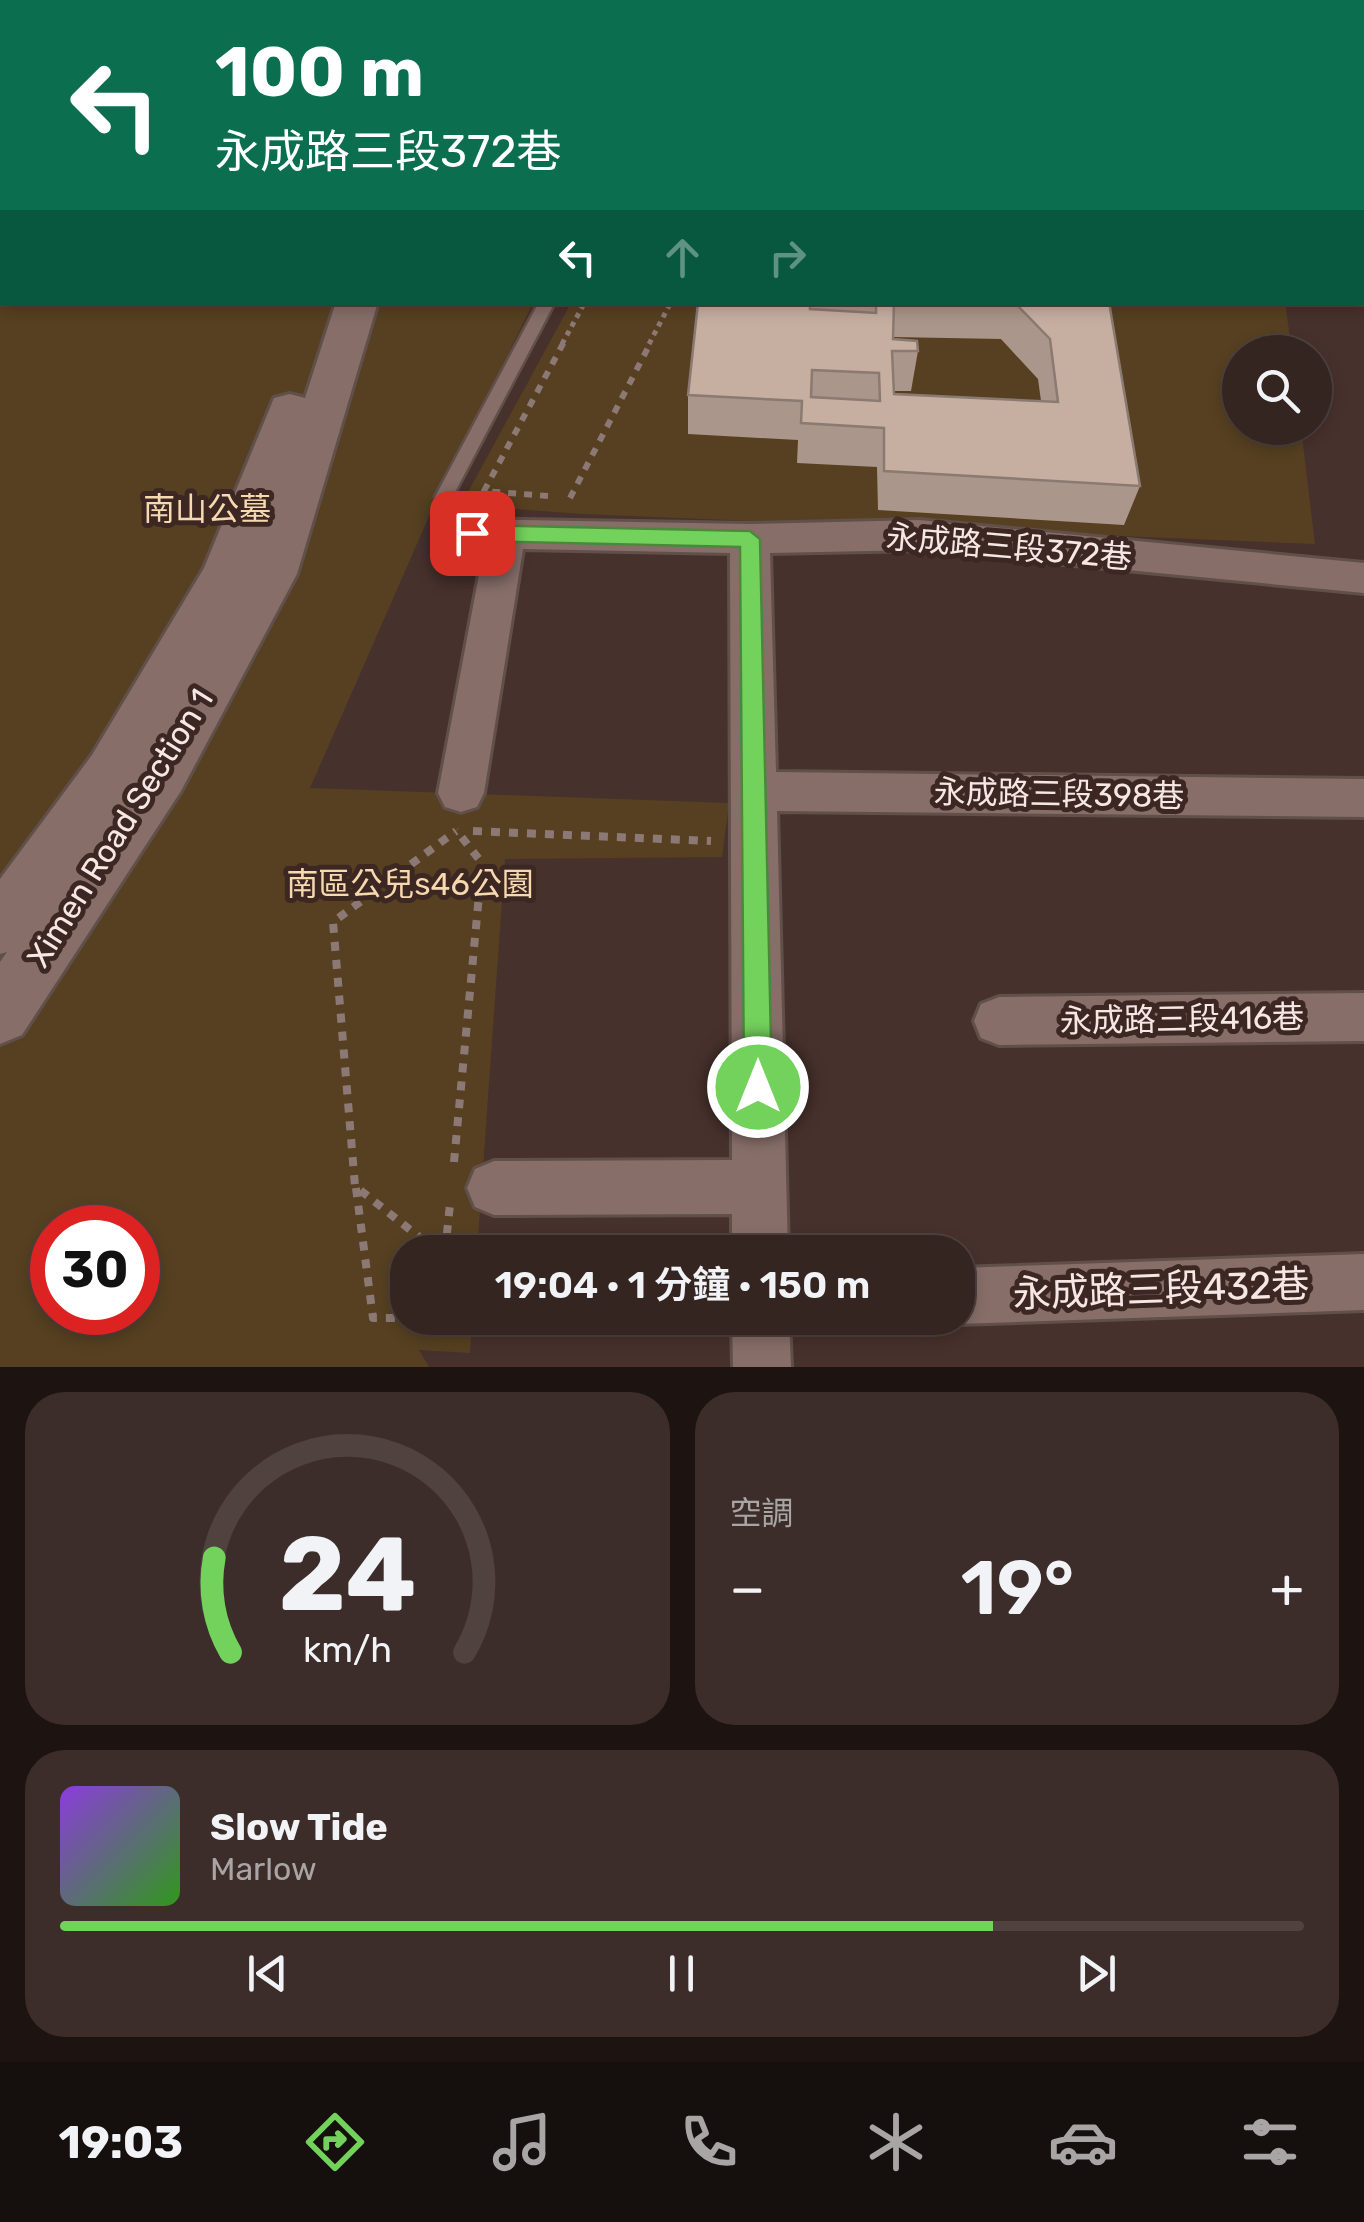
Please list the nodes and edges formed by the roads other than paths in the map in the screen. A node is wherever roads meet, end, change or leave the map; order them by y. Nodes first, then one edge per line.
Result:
1 (323, 305) edge
2 (357, 305) edge
3 (545, 305) edge
4 (489, 533) junction
5 (750, 539) junction
6 (1364, 578) edge
7 (755, 790) junction
8 (1364, 798) edge
9 (459, 812) road end
10 (0, 927) edge
11 (0, 1014) edge
12 (1364, 1017) edge
13 (1000, 1021) dead end
14 (466, 1186) road end
15 (759, 1187) junction
16 (760, 1235) edge
17 (1364, 1282) edge
18 (975, 1295) edge
19 (761, 1335) edge
20 (762, 1367) edge

1 - 10 street, Ximen Road Section 1
2 - 11 street, Ximen Road Section 1
3 - 4 lane
4 - 5 street, 永成路三段372巷
4 - 9 street
5 - 6 street, 永成路三段372巷
5 - 7 street
7 - 8 street, 永成路三段398巷
7 - 15 street
12 - 13 street, 永成路三段416巷
14 - 15 street
15 - 16 street
17 - 18 street, 永成路三段432巷
19 - 20 street

